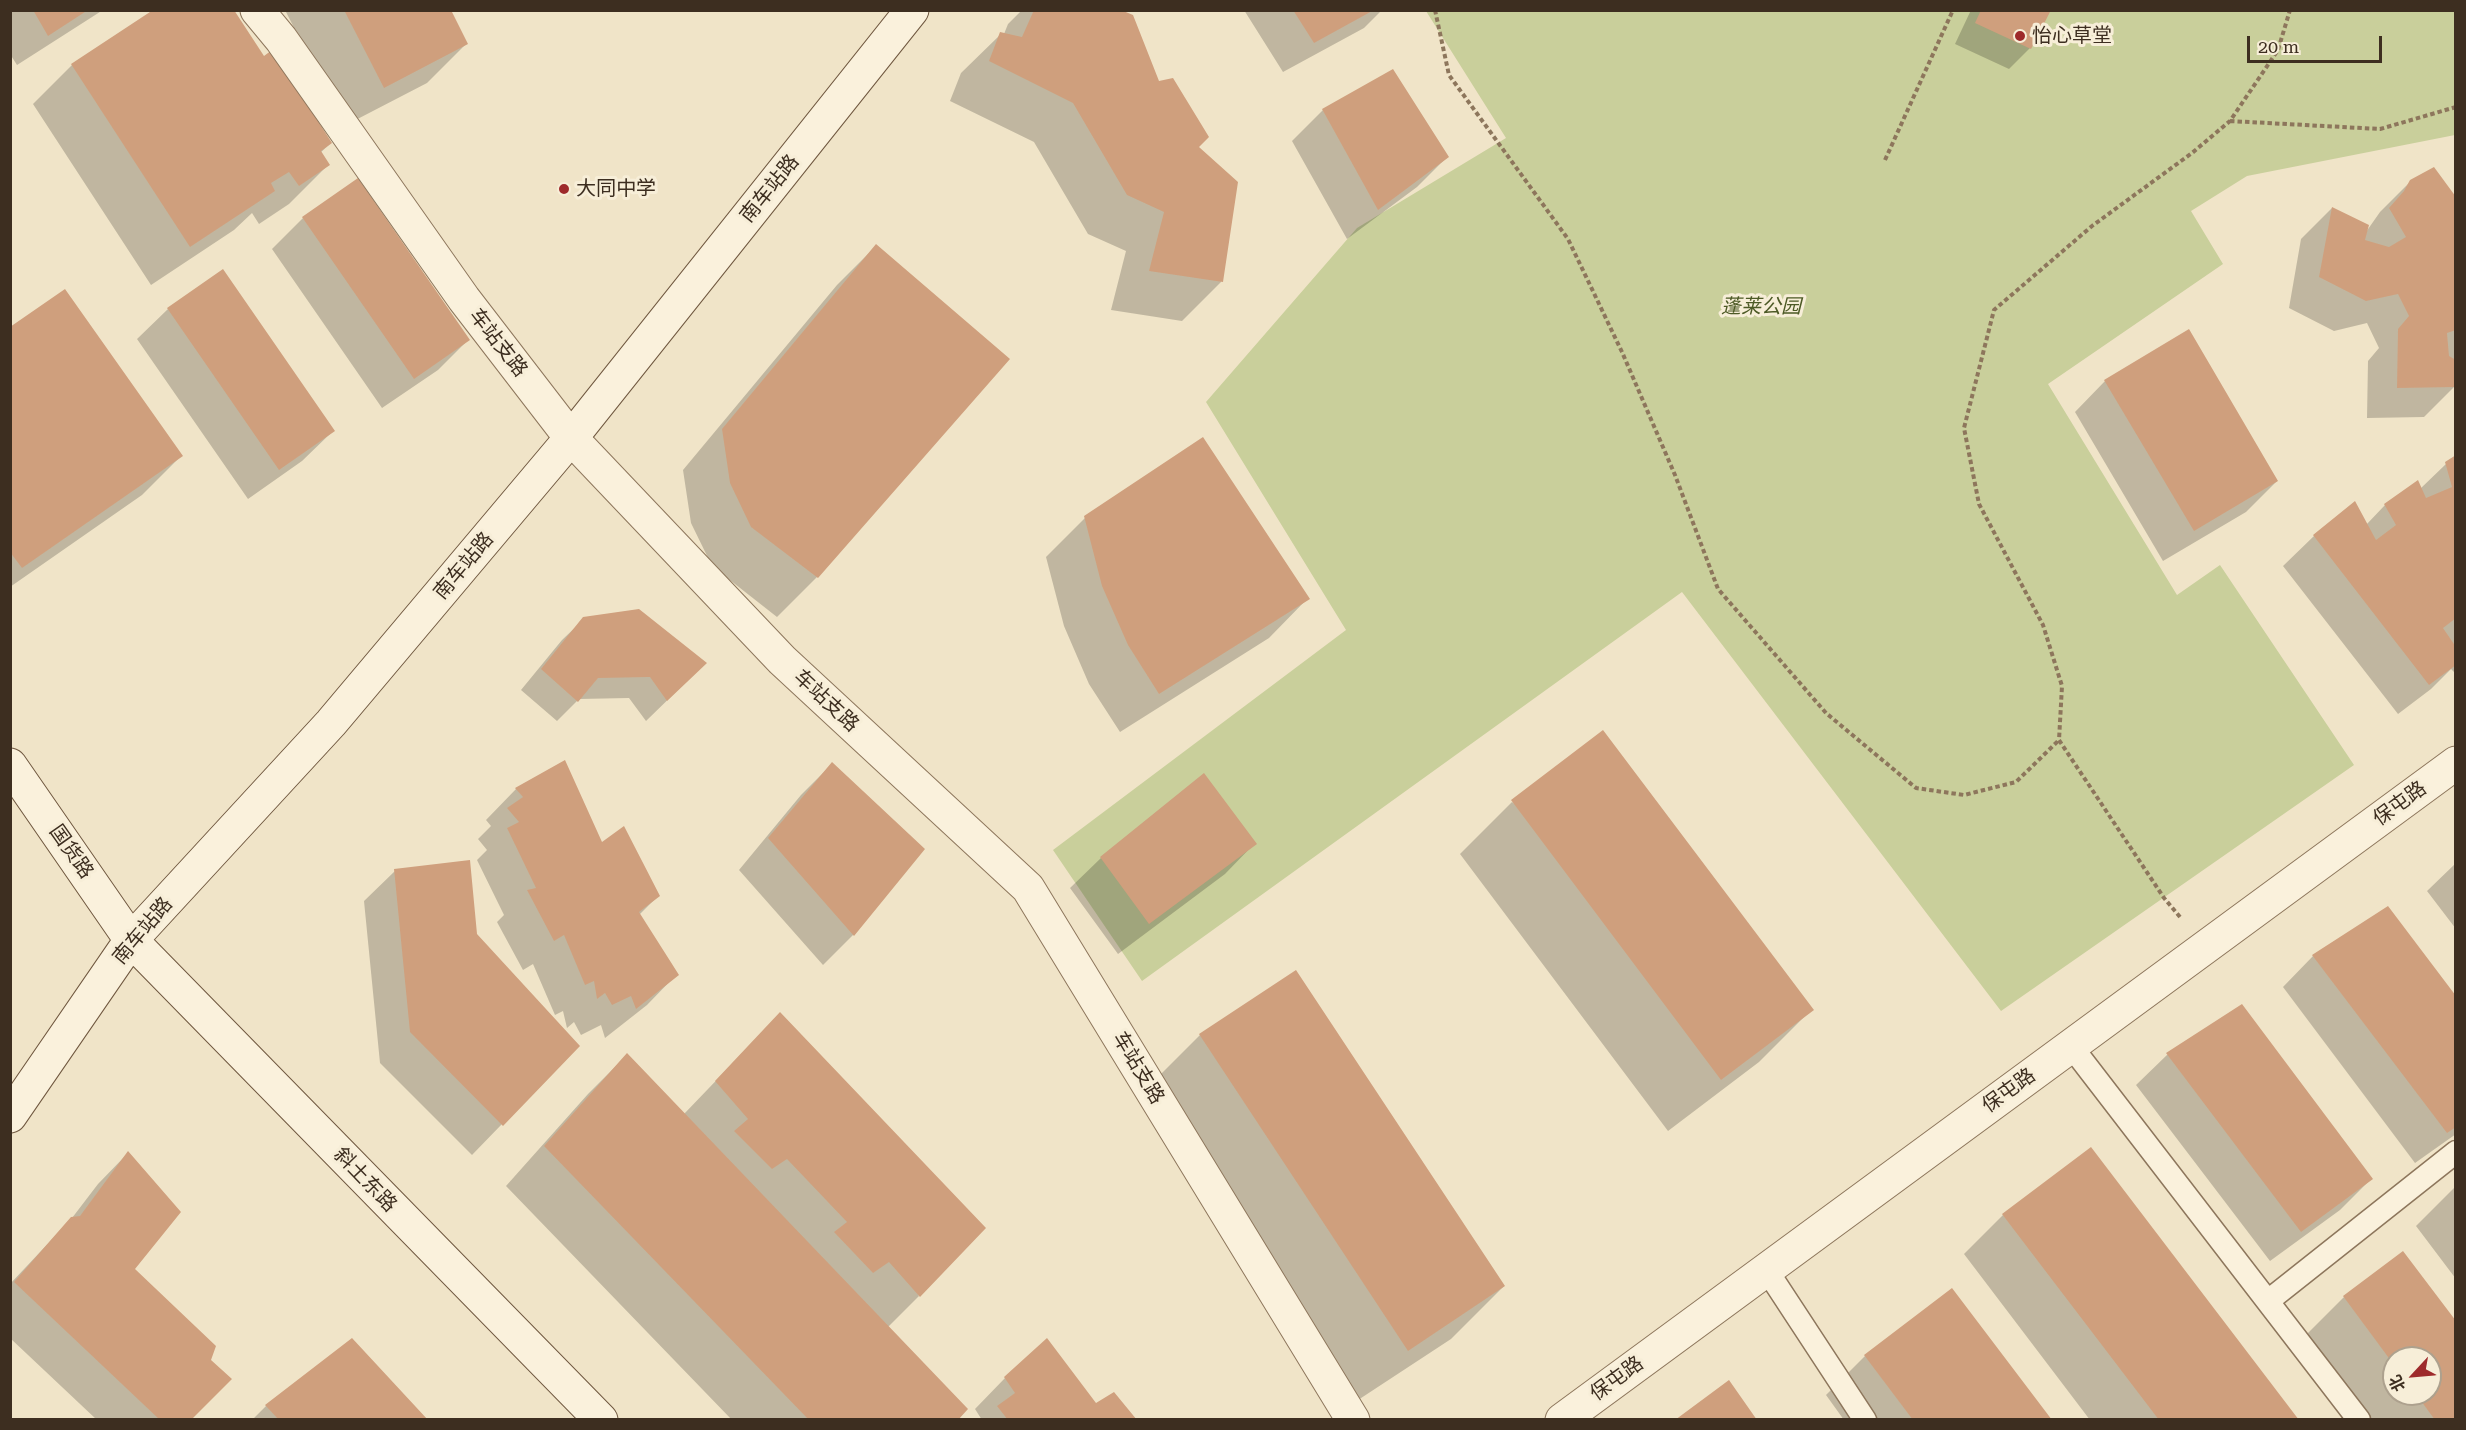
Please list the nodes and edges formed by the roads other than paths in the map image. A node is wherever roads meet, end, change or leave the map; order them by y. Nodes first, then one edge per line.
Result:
1 (257, 10) edge
2 (912, 10) edge
3 (572, 438) junction
4 (2456, 763) edge
5 (10, 765) edge
6 (131, 940) junction
7 (2071, 1046) junction
8 (10, 1116) edge
9 (2456, 1152) edge
10 (1766, 1269) junction
11 (2268, 1301) junction
12 (601, 1419) edge
13 (1353, 1419) edge
14 (1562, 1419) edge
15 (1865, 1419) edge
16 (2359, 1419) edge

1 - 3 street, 车站支路
2 - 3 street, 南车站路
3 - 6 street, 南车站路
3 - 13 street, 车站支路
4 - 7 street, 保屯路
5 - 6 street, 国货路
6 - 8 street, 南车站路
6 - 12 street, 斜土东路
7 - 10 street, 保屯路
7 - 11 lane
9 - 11 lane
10 - 14 street, 保屯路
10 - 15 lane
11 - 16 lane

